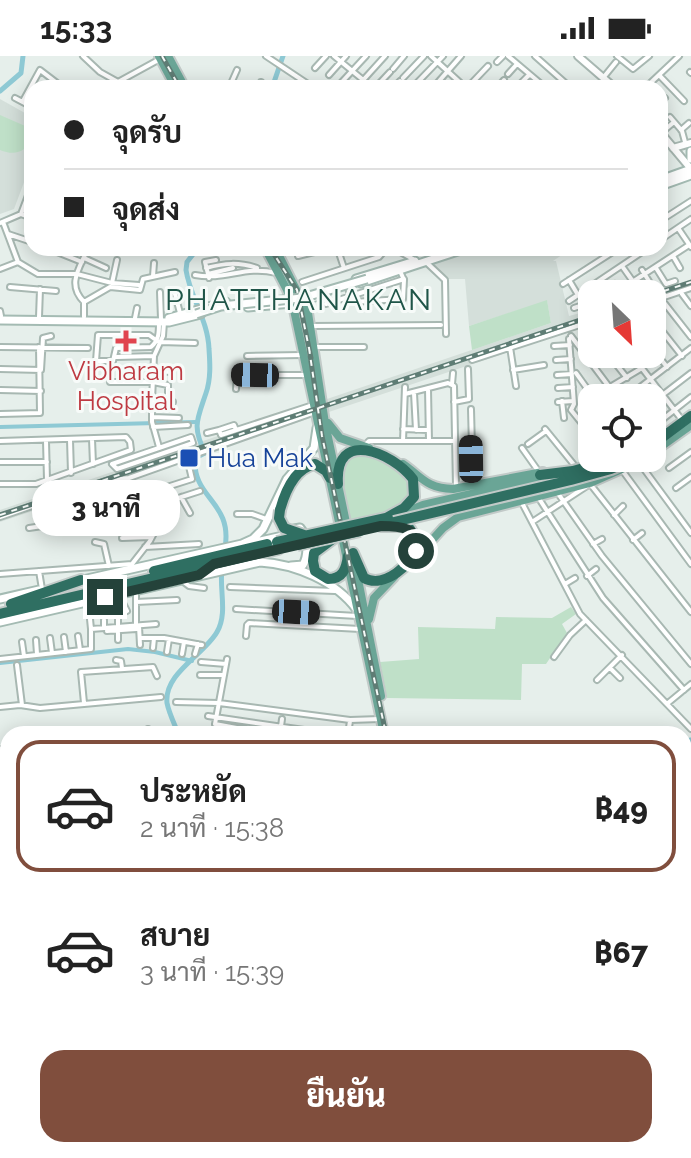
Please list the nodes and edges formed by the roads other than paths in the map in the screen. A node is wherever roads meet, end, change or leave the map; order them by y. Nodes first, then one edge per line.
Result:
1 (83, 56) edge
2 (266, 56) edge
3 (326, 56) edge
4 (334, 56) edge
5 (346, 56) edge
6 (366, 56) edge
7 (385, 56) edge
8 (404, 56) edge
9 (424, 56) edge
10 (431, 56) edge
11 (443, 56) edge
12 (461, 56) edge
13 (505, 56) edge
14 (535, 56) edge
15 (578, 56) edge
16 (649, 56) edge
17 (679, 56) edge
18 (163, 57) edge
19 (616, 59) edge
20 (341, 61) junction
21 (437, 62) junction
22 (497, 62) dead end
23 (517, 64) junction
24 (488, 66) dead end
25 (315, 68) dead end
26 (237, 70) dead end
27 (352, 71) junction
28 (448, 72) junction
29 (508, 74) dead end
30 (329, 75) dead end
31 (529, 75) junction
32 (659, 75) junction
33 (603, 78) junction
34 (35, 80) edge
35 (53, 80) edge
36 (114, 80) edge
37 (122, 80) edge
38 (173, 80) edge
39 (179, 80) edge
40 (233, 80) edge
41 (302, 80) edge
42 (344, 80) edge
43 (363, 80) joint
44 (382, 80) edge
45 (402, 80) edge
46 (420, 80) edge
47 (440, 80) edge
48 (458, 80) edge
49 (475, 80) edge
50 (524, 80) edge
51 (534, 80) edge
52 (562, 80) edge
53 (605, 80) edge
54 (654, 80) edge
55 (664, 80) edge
56 (668, 84) edge
57 (15, 98) dead end
58 (23, 101) edge
59 (684, 101) dead end
60 (689, 123) edge
61 (668, 124) edge
62 (681, 130) junction
63 (668, 142) edge
64 (688, 142) edge
65 (673, 148) junction
66 (691, 151) edge
67 (691, 159) edge
68 (691, 171) edge
69 (668, 180) edge
70 (691, 201) edge
71 (24, 207) edge
72 (21, 214) junction
73 (24, 215) edge
74 (668, 216) edge
75 (691, 219) edge
76 (1, 222) edge
77 (678, 228) junction
78 (7, 234) junction
79 (668, 235) edge
80 (24, 239) edge
81 (690, 246) edge
82 (71, 256) edge
83 (85, 256) edge
84 (273, 256) edge
85 (274, 256) edge
86 (339, 256) edge
87 (381, 256) edge
88 (404, 256) edge
89 (426, 256) edge
90 (444, 256) edge
91 (606, 256) edge
92 (636, 256) edge
93 (673, 256) junction
94 (83, 260) junction
95 (117, 260) dead end
96 (216, 260) dead end
97 (18, 262) junction
98 (426, 262) junction
99 (154, 263) dead end
100 (412, 263) junction
101 (622, 266) junction
102 (106, 268) dead end
103 (233, 268) junction
104 (260, 268) junction
105 (344, 268) junction
106 (656, 268) junction
107 (680, 268) dead end
108 (0, 269) edge
109 (175, 272) dead end
110 (208, 273) junction
111 (278, 273) junction
112 (644, 273) junction
113 (77, 274) junction
114 (195, 275) dead end
115 (402, 275) junction
116 (153, 276) junction
117 (569, 280) junction
118 (602, 280) edge
119 (632, 280) edge
120 (637, 280) edge
121 (648, 280) edge
122 (675, 281) dead end
123 (112, 283) junction
124 (563, 284) dead end
125 (139, 285) dead end
126 (10, 287) dead end
127 (691, 288) edge
128 (40, 289) junction
129 (330, 290) junction
130 (56, 291) dead end
131 (294, 291) junction
132 (160, 292) dead end
133 (349, 292) junction
134 (175, 294) dead end
135 (682, 294) dead end
136 (578, 295) joint
137 (666, 296) edge
138 (317, 297) junction
139 (569, 301) dead end
140 (84, 302) junction
141 (326, 304) dead end
142 (666, 305) edge
143 (691, 306) edge
144 (578, 307) edge
145 (137, 308) dead end
146 (574, 308) dead end
147 (199, 312) junction
148 (303, 312) junction
149 (181, 316) junction
150 (1, 317) edge
151 (39, 317) junction
152 (84, 317) junction
153 (135, 318) junction
154 (161, 321) junction
155 (441, 325) dead end
156 (578, 325) edge
157 (311, 326) junction
158 (666, 332) edge
159 (446, 334) dead end
160 (51, 336) dead end
161 (691, 337) edge
162 (570, 340) junction
163 (159, 342) junction
164 (195, 343) dead end
165 (554, 346) dead end
166 (0, 347) edge
167 (41, 347) junction
168 (314, 347) junction
169 (364, 347) dead end
170 (510, 347) junction
171 (88, 348) dead end
172 (686, 352) edge
173 (302, 355) junction
174 (154, 356) junction
175 (247, 356) dead end
176 (117, 357) dead end
177 (691, 358) edge
178 (571, 359) junction
179 (472, 360) dead end
180 (556, 360) dead end
181 (544, 365) dead end
182 (667, 367) joint
183 (619, 368) edge
184 (642, 368) joint
185 (0, 369) edge
186 (468, 369) dead end
187 (40, 370) junction
188 (513, 370) junction
189 (153, 371) junction
190 (171, 372) dead end
191 (453, 373) dead end
192 (574, 373) junction
193 (691, 373) edge
194 (307, 375) junction
195 (557, 375) dead end
196 (627, 378) junction
197 (651, 379) junction
198 (110, 382) dead end
199 (153, 382) junction
200 (453, 384) junction
201 (583, 384) edge
202 (607, 384) edge
203 (617, 384) edge
204 (644, 384) edge
205 (655, 384) edge
206 (516, 386) dead end
207 (405, 387) dead end
208 (573, 387) junction
209 (424, 388) junction
210 (558, 388) dead end
211 (236, 389) dead end
212 (0, 390) edge
213 (41, 391) junction
214 (414, 392) junction
215 (666, 393) edge
216 (405, 394) junction
217 (168, 396) dead end
218 (691, 397) edge
219 (666, 399) edge
220 (152, 400) junction
221 (573, 401) junction
222 (173, 402) dead end
223 (454, 402) junction
224 (471, 409) dead end
225 (675, 410) junction
226 (318, 413) junction
227 (0, 414) edge
228 (578, 417) edge
229 (666, 417) edge
230 (179, 418) dead end
231 (564, 418) dead end
232 (689, 422) edge
233 (152, 423) junction
234 (188, 425) dead end
235 (403, 429) junction
236 (416, 430) junction
237 (428, 430) junction
238 (207, 433) dead end
239 (666, 438) edge
240 (92, 439) junction
241 (70, 440) junction
242 (0, 441) edge
243 (46, 441) junction
244 (403, 441) junction
245 (429, 441) junction
246 (455, 441) junction
247 (528, 444) dead end
248 (364, 446) junction
249 (159, 447) junction
250 (522, 448) dead end
251 (691, 452) edge
252 (187, 458) junction
253 (0, 462) edge
254 (47, 462) junction
255 (93, 465) junction
256 (575, 466) junction
257 (578, 466) edge
258 (669, 468) dead end
259 (578, 470) edge
260 (578, 470) edge
261 (583, 472) edge
262 (608, 472) edge
263 (613, 472) edge
264 (633, 472) edge
265 (636, 472) edge
266 (71, 473) junction
267 (540, 474) junction
268 (556, 475) junction
269 (691, 477) edge
270 (47, 480) junction
271 (334, 481) junction
272 (0, 484) edge
273 (590, 484) junction
274 (676, 488) dead end
275 (456, 489) junction
276 (476, 489) junction
277 (559, 489) junction
278 (200, 491) dead end
279 (148, 493) junction
280 (181, 497) junction
281 (538, 497) junction
282 (523, 500) junction
283 (564, 501) junction
284 (102, 502) dead end
285 (605, 502) junction
286 (153, 505) junction
287 (623, 506) dead end
288 (596, 509) dead end
289 (547, 512) junction
290 (190, 513) dead end
291 (237, 514) dead end
292 (614, 515) junction
293 (0, 517) edge
294 (268, 520) junction
295 (390, 520) junction
296 (532, 522) junction
297 (29, 528) dead end
298 (342, 532) junction
299 (642, 533) dead end
300 (691, 533) edge
301 (306, 536) junction
302 (152, 537) junction
303 (122, 538) dead end
304 (602, 539) dead end
305 (633, 540) junction
306 (95, 542) dead end
307 (199, 544) dead end
308 (242, 544) junction
309 (593, 544) junction
310 (277, 545) junction
311 (145, 547) junction
312 (350, 555) junction
313 (231, 556) junction
314 (200, 560) junction
315 (215, 560) junction
316 (154, 564) junction
317 (691, 564) edge
318 (109, 566) junction
319 (132, 566) junction
320 (289, 566) junction
321 (596, 569) dead end
322 (39, 571) junction
323 (0, 574) edge
324 (199, 575) joint
325 (587, 576) junction
326 (575, 578) dead end
327 (180, 579) junction
328 (81, 580) junction
329 (565, 584) junction
330 (230, 587) dead end
331 (204, 588) dead end
332 (42, 589) junction
333 (338, 591) junction
334 (135, 594) junction
335 (72, 597) junction
336 (105, 597) junction
337 (0, 599) edge
338 (177, 600) dead end
339 (8, 607) edge
340 (236, 609) dead end
341 (265, 610) junction
342 (127, 611) dead end
343 (691, 612) edge
344 (359, 614) junction
345 (0, 617) edge
346 (90, 619) dead end
347 (118, 619) dead end
348 (104, 620) dead end
349 (586, 620) junction
350 (265, 623) junction
351 (156, 624) dead end
352 (138, 626) junction
353 (91, 629) junction
354 (118, 629) junction
355 (362, 629) junction
356 (105, 630) junction
357 (78, 636) dead end
358 (246, 636) dead end
359 (64, 637) dead end
360 (50, 638) dead end
361 (140, 638) junction
362 (154, 638) junction
363 (370, 638) junction
364 (169, 639) junction
365 (36, 640) dead end
366 (118, 640) dead end
367 (22, 642) dead end
368 (184, 642) junction
369 (140, 645) dead end
370 (153, 648) dead end
371 (80, 650) junction
372 (66, 652) junction
373 (167, 652) dead end
374 (52, 653) junction
375 (37, 654) junction
376 (182, 654) dead end
377 (195, 654) dead end
378 (622, 655) junction
379 (24, 656) junction
380 (554, 657) dead end
381 (0, 659) edge
382 (116, 660) dead end
383 (201, 662) dead end
384 (691, 664) edge
385 (17, 665) dead end
386 (122, 668) junction
387 (609, 668) junction
388 (200, 675) dead end
389 (224, 675) junction
390 (157, 676) dead end
391 (620, 678) dead end
392 (597, 680) dead end
393 (691, 684) edge
394 (684, 690) junction
395 (161, 697) dead end
396 (176, 702) dead end
397 (84, 703) junction
398 (219, 703) junction
399 (668, 703) junction
400 (22, 705) junction
401 (0, 707) edge
402 (208, 716) dead end
403 (216, 717) junction
404 (282, 719) dead end
405 (381, 719) junction
406 (350, 720) junction
407 (216, 726) edge
408 (274, 726) edge
409 (281, 726) edge
410 (349, 726) edge
411 (383, 726) edge
412 (385, 726) edge
413 (688, 726) edge

1 - 36 street
2 - 41 street
3 - 25 street
4 - 20 street
5 - 20 street
6 - 27 street
7 - 43 street
8 - 44 street
9 - 45 street
10 - 21 street
11 - 21 street
12 - 28 street
13 - 22 street
13 - 23 street
14 - 52 street
15 - 33 street
16 - 19 street
17 - 32 street
18 - 37 street
18 - 38 main road
18 - 39 main road
19 - 33 street
20 - 27 street
20 - 30 street
21 - 28 street
21 - 46 street
23 - 29 street
23 - 31 street
24 - 49 street
26 - 40 street
27 - 42 street
27 - 43 street
28 - 47 street
28 - 48 street
31 - 50 street
31 - 51 street
32 - 54 street
32 - 55 street
33 - 53 street
34 - 35 street
56 - 59 street
57 - 58 street
60 - 62 street
61 - 62 street
62 - 64 street
63 - 65 street
64 - 65 street
65 - 68 street
66 - 67 main road
68 - 69 main road
70 - 74 street
71 - 72 street
72 - 73 street
72 - 76 street
75 - 77 street
76 - 78 street
77 - 79 street
77 - 81 street
78 - 80 street
78 - 97 street
81 - 93 street
82 - 94 street
83 - 94 street
84 - 111 main road
85 - 131 main road
86 - 105 street
87 - 105 street
88 - 100 street
89 - 100 main road
90 - 98 main road
91 - 117 street
92 - 101 street
93 - 106 street
93 - 107 street
94 - 102 street
94 - 113 street
95 - 123 street
96 - 110 street
97 - 108 street
97 - 113 street
98 - 100 main road
98 - 159 street
99 - 116 street
100 - 115 main road
100 - 129 main road
100 - 147 main road, bridge
101 - 118 street
101 - 119 street
103 - 104 street
103 - 104 street
103 - 110 street
103 - 110 street
104 - 111 street
105 - 131 street
106 - 112 street
106 - 122 street
109 - 116 street
110 - 114 street
111 - 131 main road
112 - 120 street
112 - 121 street
113 - 123 street
113 - 140 street
115 - 133 main road
115 - 133 street
116 - 140 street
117 - 124 street
117 - 136 street
123 - 125 street
126 - 128 street
127 - 137 street
128 - 130 street
128 - 151 street
129 - 131 main road
129 - 133 main road
129 - 138 main road
131 - 138 main road
131 - 147 main road
131 - 148 main road
132 - 154 street
133 - 141 street
134 - 149 street
135 - 143 street
136 - 139 street
138 - 148 main road
140 - 152 street
142 - 161 street
144 - 146 street
145 - 153 street
147 - 149 main road
147 - 154 main road
148 - 157 main road
148 - 173 main road
148 - 226 main road
148 - 226 main road
149 - 154 main road
150 - 151 main road
150 - 154 main road
151 - 152 main road
152 - 153 main road
153 - 154 main road
154 - 163 street
155 - 157 street
156 - 170 street
157 - 168 main road
158 - 172 street
160 - 167 street
162 - 165 street
162 - 178 street
162 - 202 street
163 - 163 street
163 - 164 street
163 - 174 street
166 - 167 street
167 - 171 street
167 - 187 street
168 - 169 street
168 - 226 main road
170 - 179 street
170 - 188 street
172 - 177 street
172 - 182 street
173 - 175 street
173 - 194 main road
174 - 176 street
174 - 189 street
178 - 180 street
178 - 192 street
181 - 188 street
182 - 197 street
183 - 196 street
184 - 196 street
184 - 197 street
185 - 187 street
186 - 223 street
187 - 213 street
188 - 206 street
189 - 190 street
189 - 199 street
191 - 200 street
192 - 195 street
192 - 201 street
192 - 208 street
193 - 215 street
194 - 211 street
194 - 226 main road
196 - 203 street
197 - 204 street
197 - 205 street
198 - 199 street
199 - 217 street
199 - 220 street
200 - 209 street
200 - 223 street
207 - 216 street
208 - 210 street
208 - 221 street
209 - 214 street
209 - 237 street
212 - 213 street
213 - 227 street
214 - 216 street
214 - 236 street
216 - 235 street
218 - 225 street
219 - 225 street
220 - 222 street
220 - 233 street
221 - 228 street
221 - 231 street
223 - 246 street
224 - 276 street
225 - 229 street
225 - 232 street
226 - 238 street
226 - 248 main road
226 - 252 street
226 - 271 main road
226 - 294 main road
230 - 233 street
232 - 239 highway
233 - 234 street
233 - 249 street
235 - 236 street
235 - 244 street
236 - 237 street
237 - 245 street
240 - 241 street
240 - 255 street
240 - 255 street
241 - 243 street
241 - 266 street
242 - 243 street
243 - 254 street
244 - 245 street
244 - 248 street
245 - 246 street
246 - 275 street
247 - 256 street
248 - 275 main road
249 - 249 street
250 - 267 street
251 - 258 street
252 - 279 street
252 - 293 street
253 - 254 street
254 - 270 street
255 - 266 street
256 - 257 main road
256 - 267 main road
259 - 267 highway, bridge
260 - 268 main road
261 - 295 highway, bridge
262 - 273 main road
263 - 277 highway, bridge
264 - 317 street
265 - 300 street
266 - 270 street
267 - 276 main road
268 - 276 main road
268 - 277 main road
269 - 274 street
270 - 272 street
271 - 295 highway
271 - 301 highway, bridge
271 - 312 main road
273 - 277 main road
273 - 283 street
273 - 285 street
275 - 276 main road
276 - 295 main road
277 - 281 main road
277 - 282 main road
277 - 283 street
277 - 295 main road, bridge
278 - 280 street
279 - 284 street
279 - 286 street
280 - 286 street
280 - 290 street
281 - 282 main road
281 - 289 street
282 - 296 street
282 - 363 main road
283 - 289 street
283 - 309 street
285 - 288 street
285 - 292 street
286 - 297 street
286 - 302 street
287 - 292 street
289 - 296 street
289 - 325 street
291 - 294 street
292 - 305 street
294 - 308 main road
295 - 298 highway, bridge
295 - 312 highway
296 - 329 street
298 - 301 highway, bridge
298 - 310 highway, bridge
298 - 312 highway
299 - 305 street
301 - 310 highway, bridge
302 - 303 street
302 - 311 street
304 - 309 street
305 - 343 street
306 - 318 street
307 - 311 street
308 - 313 main road
308 - 320 main road
309 - 384 street
310 - 313 highway
311 - 319 street
312 - 344 main road
312 - 363 main road
313 - 315 highway
313 - 320 main road
314 - 315 highway
314 - 316 highway
314 - 339 highway
315 - 316 main road
315 - 324 highway
315 - 335 highway
316 - 319 main road
318 - 319 street
318 - 322 street
319 - 328 main road
320 - 333 main road
321 - 325 street
322 - 323 street
322 - 332 street
324 - 327 main road
325 - 394 street
326 - 329 street
327 - 331 street
327 - 334 main road
328 - 332 main road
328 - 339 highway
329 - 349 street
330 - 333 street
332 - 337 main road
333 - 344 main road
334 - 335 highway
334 - 336 main road
334 - 338 street
334 - 352 street
335 - 339 highway
336 - 342 street
336 - 345 main road
339 - 345 highway
340 - 341 street
341 - 344 street
341 - 350 street
344 - 355 main road
346 - 353 street
347 - 354 street
348 - 356 street
349 - 378 street
349 - 380 street
350 - 355 street
350 - 358 street
351 - 352 street
352 - 354 street
352 - 361 street
353 - 356 street
353 - 371 street
354 - 356 street
354 - 366 street
355 - 405 main road
357 - 371 street
359 - 372 street
360 - 374 street
361 - 362 street
361 - 369 street
362 - 364 street
362 - 370 street
363 - 412 main road
364 - 368 street
364 - 373 street
365 - 375 street
367 - 379 street
368 - 376 street
368 - 377 street
371 - 372 street
372 - 374 street
374 - 375 street
375 - 379 street
378 - 387 street
378 - 399 street
379 - 381 street
382 - 386 street
383 - 389 street
385 - 400 street
386 - 390 street
386 - 397 street
387 - 391 street
387 - 392 street
388 - 389 street
389 - 398 street
393 - 394 street
394 - 399 street
395 - 397 street
396 - 398 street
397 - 400 street
398 - 403 street
398 - 406 street
399 - 413 street
400 - 401 street
402 - 403 street
403 - 407 street
403 - 408 street
404 - 409 street
405 - 406 street
405 - 411 main road
406 - 410 street

